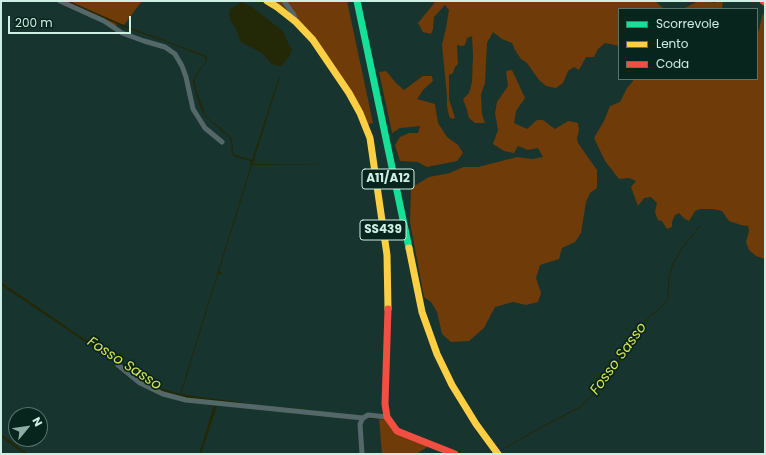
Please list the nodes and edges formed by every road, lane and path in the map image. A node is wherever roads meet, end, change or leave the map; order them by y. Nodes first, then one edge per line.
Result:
1 (60, 1) edge
2 (267, 1) edge
3 (284, 1) edge
4 (351, 1) edge
5 (357, 1) edge
6 (296, 22) junction
7 (222, 142) dead end
8 (417, 301) junction
9 (118, 365) dead end
10 (450, 387) junction
11 (387, 416) junction
12 (363, 418) junction
13 (362, 454) edge
14 (455, 454) edge
15 (491, 454) edge
16 (498, 454) edge

1 - 7 street
2 - 6 main road, SS439
3 - 6 street
4 - 8 main road, A11/A12
5 - 8 main road, A11/A12
6 - 11 main road, SS439
8 - 10 main road, A11/A12
9 - 12 street
10 - 15 main road, A11/A12
10 - 16 main road, A11/A12
11 - 12 street
11 - 14 main road
12 - 13 street

